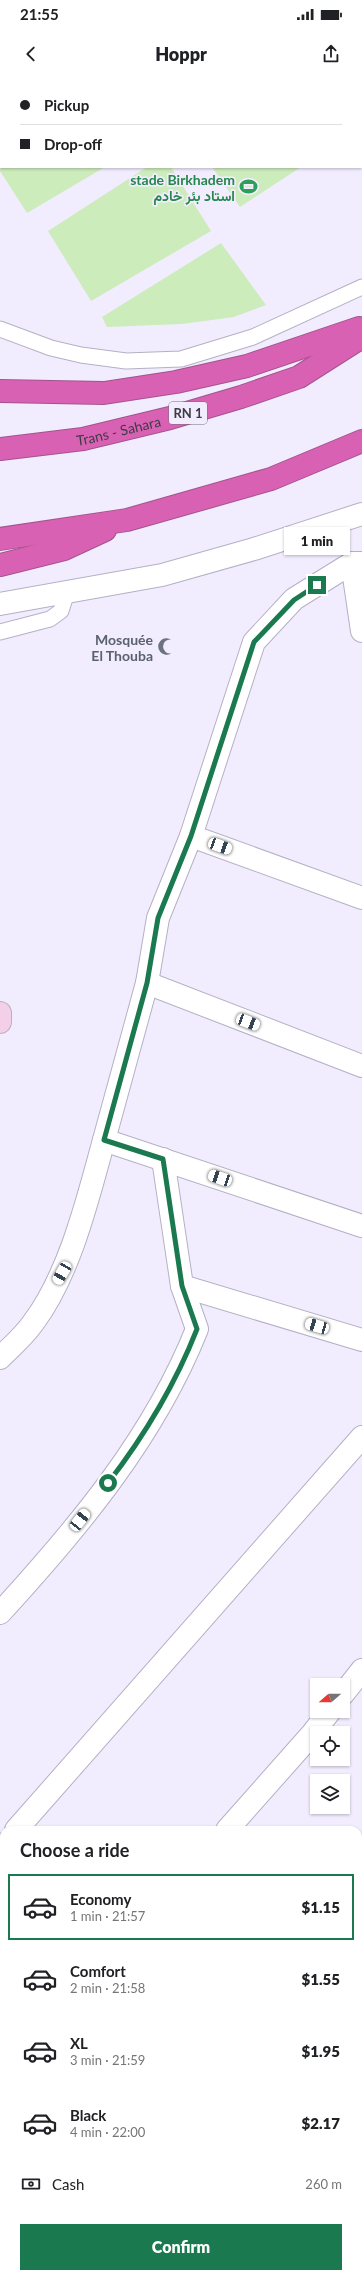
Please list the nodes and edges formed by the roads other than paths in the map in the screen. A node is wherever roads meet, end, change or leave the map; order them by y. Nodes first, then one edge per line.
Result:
1 (362, 287) edge
2 (362, 327) edge
3 (0, 329) edge
4 (362, 336) edge
5 (0, 391) edge
6 (362, 441) edge
7 (0, 449) edge
8 (362, 514) edge
9 (127, 520) junction
10 (0, 539) edge
11 (357, 563) edge
12 (0, 565) edge
13 (67, 592) junction
14 (0, 604) edge
15 (362, 631) edge
16 (0, 632) edge
17 (191, 836) junction
18 (362, 898) edge
19 (147, 983) junction
20 (0, 1013) edge
21 (0, 1022) edge
22 (362, 1066) edge
23 (104, 1140) junction
24 (163, 1159) junction
25 (362, 1226) edge
26 (182, 1286) junction
27 (362, 1340) edge
28 (0, 1358) edge
29 (362, 1437) edge
30 (0, 1613) edge
31 (362, 1670) edge
32 (350, 1685) edge
33 (325, 1718) edge
34 (20, 1826) edge
35 (231, 1826) edge

1 - 3 lane
2 - 5 highway
4 - 7 highway, Trans - Sahara / RN 1
6 - 9 highway
8 - 13 street
9 - 10 highway
9 - 12 highway
11 - 15 street
11 - 17 street
13 - 14 street
13 - 16 lane
17 - 18 street
17 - 19 street
19 - 22 street
19 - 23 street
20 - 21 street
23 - 24 street
23 - 28 street
24 - 25 street
24 - 26 street
26 - 27 street
26 - 30 street
29 - 34 street
31 - 32 street
33 - 35 street

